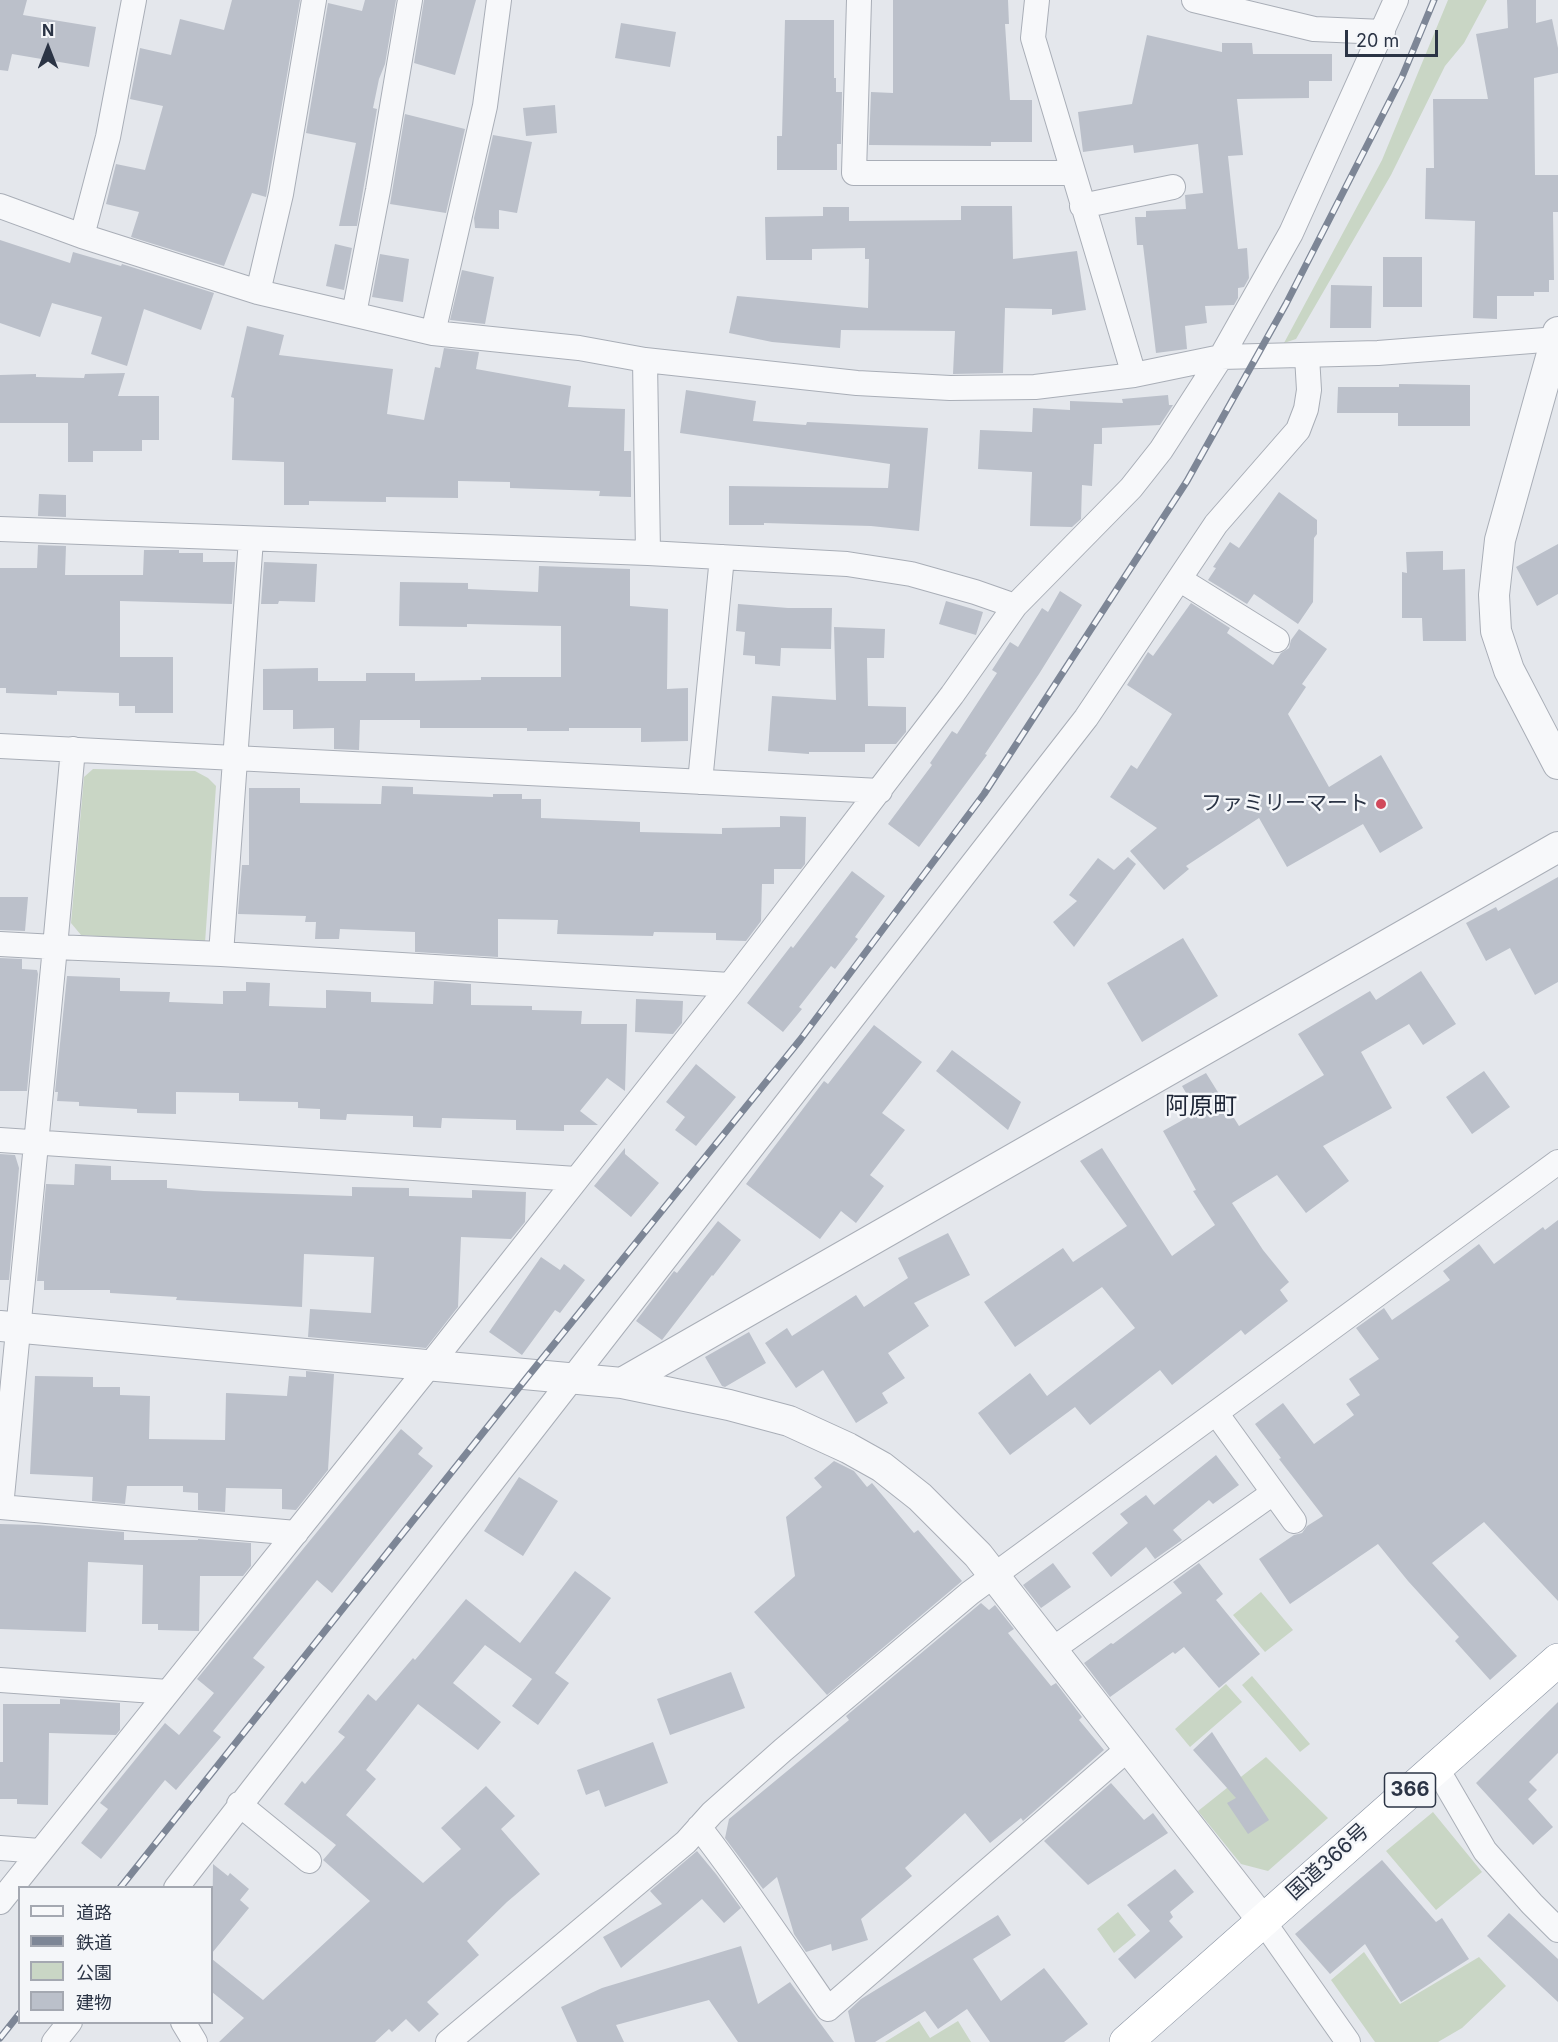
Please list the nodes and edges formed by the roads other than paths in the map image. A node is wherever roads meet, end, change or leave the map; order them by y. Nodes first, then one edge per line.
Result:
1 (134, 0) edge
2 (314, 0) edge
3 (410, 0) edge
4 (500, 0) edge
5 (859, 0) edge
6 (1037, 0) edge
7 (1194, 0) edge
8 (1396, 0) edge
9 (1383, 32) junction
10 (1072, 173) junction
11 (1173, 187) dead end
12 (0, 206) edge
13 (1082, 206) junction
14 (82, 236) junction
15 (258, 292) junction
16 (354, 314) junction
17 (433, 333) junction
18 (1557, 337) edge
19 (1307, 356) junction
20 (1221, 357) junction
21 (645, 360) junction
22 (1134, 375) junction
23 (0, 530) edge
24 (251, 539) junction
25 (648, 553) junction
26 (722, 557) junction
27 (1179, 579) junction
28 (1015, 606) junction
29 (1277, 640) dead end
30 (0, 746) edge
31 (73, 749) junction
32 (235, 758) junction
33 (1558, 764) edge
34 (700, 782) junction
35 (880, 791) junction
36 (1558, 847) edge
37 (0, 944) edge
38 (55, 947) junction
39 (221, 954) junction
40 (730, 985) junction
41 (0, 1140) edge
42 (38, 1143) junction
43 (1558, 1162) edge
44 (576, 1179) junction
45 (10, 1327) edge
46 (430, 1365) junction
47 (570, 1379) junction
48 (622, 1383) junction
49 (1216, 1413) junction
50 (1273, 1493) junction
51 (1, 1507) edge
52 (1294, 1521) dead end
53 (296, 1533) junction
54 (995, 1575) junction
55 (1053, 1649) junction
56 (1558, 1660) edge
57 (0, 1680) edge
58 (168, 1692) junction
59 (1129, 1748) junction
60 (1436, 1767) junction
61 (239, 1804) junction
62 (699, 1827) junction
63 (0, 1848) edge
64 (40, 1851) junction
65 (309, 1861) dead end
66 (177, 1886) edge
67 (0, 1902) edge
68 (1263, 1921) junction
69 (1558, 1930) edge
70 (68, 2024) edge
71 (184, 2024) edge
72 (54, 2042) edge
73 (195, 2042) edge
74 (448, 2042) edge
75 (1126, 2042) edge
76 (1348, 2042) edge

1 - 14 street
2 - 15 street
3 - 16 street
4 - 17 street
5 - 10 street
6 - 10 street
7 - 9 street
8 - 9 street
9 - 20 street
10 - 13 street
11 - 13 street
12 - 14 street
13 - 22 street
14 - 15 street
15 - 16 street
16 - 17 street
17 - 21 street
18 - 19 street
18 - 33 street
19 - 20 street
19 - 27 street
20 - 22 street
20 - 28 street
21 - 22 street
21 - 25 street
23 - 24 street
24 - 25 street
24 - 32 street
25 - 26 street
26 - 28 street
26 - 34 street
27 - 29 street
27 - 47 street
28 - 35 street
30 - 31 street
31 - 32 street
31 - 38 street
32 - 34 street
32 - 39 street
34 - 35 street
35 - 40 street
36 - 48 street
37 - 38 street
38 - 39 street
38 - 42 street
39 - 40 street
40 - 44 street
41 - 42 street
42 - 44 street
42 - 45 street
43 - 49 street
44 - 46 street
45 - 46 street
45 - 51 street
46 - 47 street
46 - 53 street
47 - 48 street
47 - 61 street
48 - 54 street
49 - 50 street
49 - 54 street
50 - 52 street
50 - 55 street
51 - 53 street
53 - 58 street
54 - 55 street
54 - 62 street
55 - 59 street
56 - 60 highway, 国道366号 / 366
57 - 58 street
58 - 64 street
59 - 62 street
59 - 68 street
60 - 68 highway, 国道366号 / 366
60 - 69 street
61 - 65 street
61 - 66 street
62 - 74 street
63 - 64 street
64 - 67 street
68 - 75 highway, 国道366号 / 366
68 - 76 street
70 - 72 street
71 - 73 street

